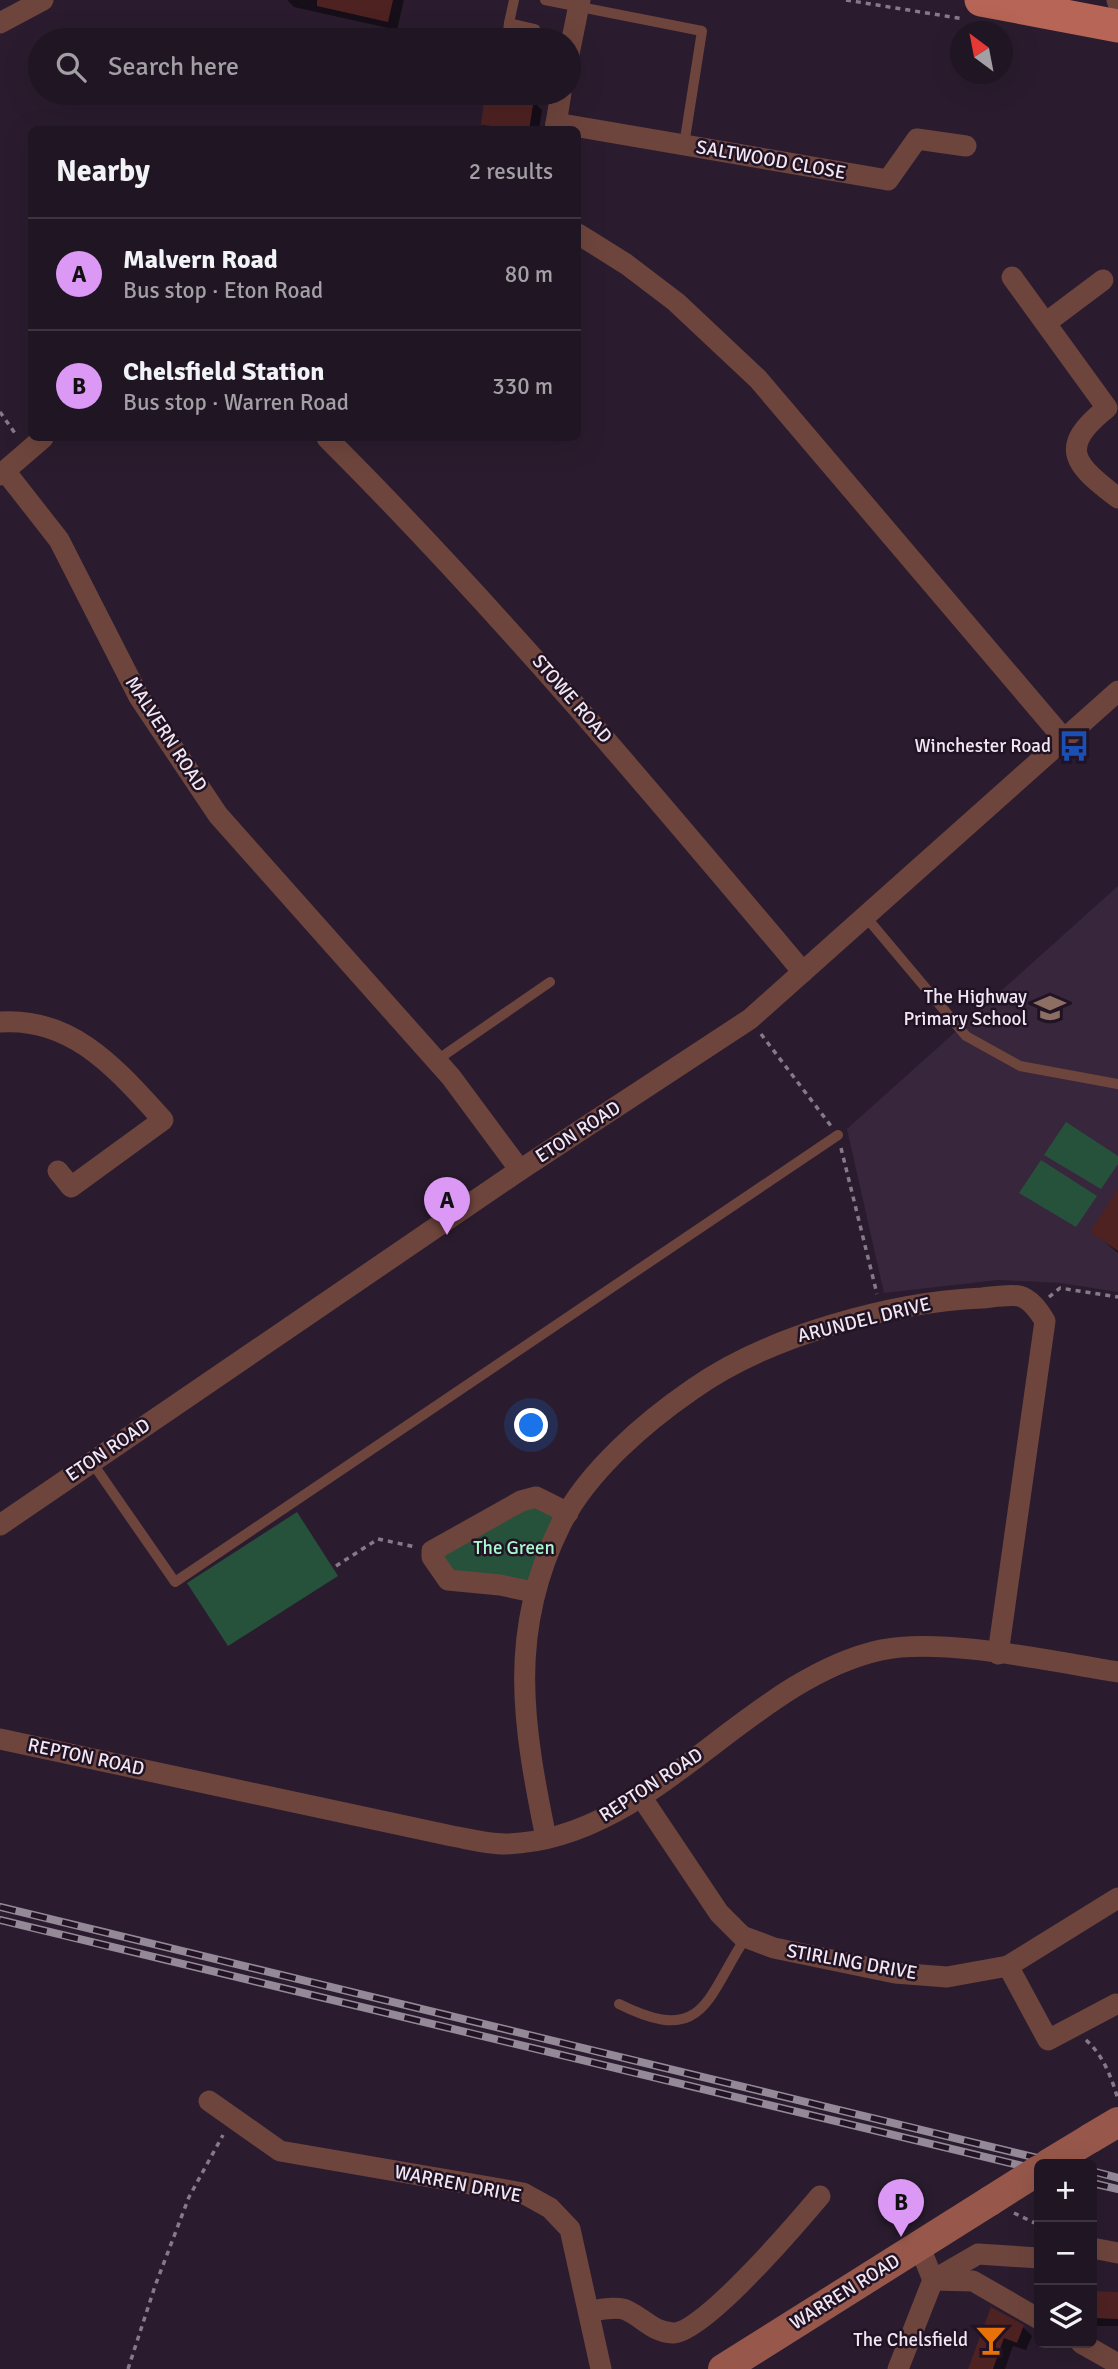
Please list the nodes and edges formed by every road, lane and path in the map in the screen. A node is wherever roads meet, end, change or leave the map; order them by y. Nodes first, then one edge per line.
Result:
1 (43, 0) edge
2 (514, 0) edge
3 (545, 0) edge
4 (981, 0) edge
5 (580, 3) edge
6 (0, 23) edge
7 (509, 23) junction
8 (1118, 26) edge
9 (508, 28) edge
10 (532, 28) edge
11 (575, 28) edge
12 (559, 105) edge
13 (556, 126) edge
14 (581, 130) edge
15 (684, 145) junction
16 (967, 146) dead end
17 (581, 236) edge
18 (1012, 277) dead end
19 (1103, 280) dead end
20 (1047, 323) junction
21 (1112, 404) edge
22 (0, 412) edge
23 (28, 437) edge
24 (330, 441) edge
25 (36, 444) edge
26 (2, 473) edge
27 (1118, 498) edge
28 (1118, 691) edge
29 (1064, 739) junction
30 (866, 917) junction
31 (803, 972) junction
32 (550, 982) dead end
33 (0, 1022) edge
34 (437, 1060) junction
35 (1118, 1084) edge
36 (838, 1135) dead end
37 (520, 1170) junction
38 (58, 1171) dead end
39 (1118, 1297) edge
40 (1037, 1308) junction
41 (91, 1461) junction
42 (568, 1513) junction
43 (0, 1525) edge
44 (432, 1551) junction
45 (336, 1566) dead end
46 (533, 1592) junction
47 (998, 1654) junction
48 (1118, 1672) edge
49 (0, 1739) edge
50 (640, 1795) junction
51 (546, 1838) junction
52 (1118, 1898) edge
53 (746, 1937) junction
54 (1008, 1966) junction
55 (619, 2004) dead end
56 (1116, 2004) dead end
57 (1072, 2027) junction
58 (209, 2101) dead end
59 (1118, 2102) edge
60 (232, 2119) junction
61 (1118, 2122) edge
62 (1056, 2159) edge
63 (1034, 2173) edge
64 (820, 2196) dead end
65 (919, 2245) junction
66 (1097, 2249) edge
67 (1118, 2253) edge
68 (1034, 2258) edge
69 (933, 2280) junction
70 (589, 2311) junction
71 (1034, 2316) edge
72 (1090, 2348) edge
73 (1118, 2364) edge
74 (128, 2369) edge
75 (601, 2369) edge
76 (723, 2369) edge
77 (898, 2369) edge

1 - 6 street
2 - 7 lane
3 - 5 lane
4 - 8 main road
5 - 11 street
5 - 15 lane
7 - 9 lane
7 - 10 lane
12 - 13 street
14 - 15 street, SALTWOOD CLOSE
15 - 16 street, SALTWOOD CLOSE
17 - 29 street
18 - 20 street
19 - 20 street
20 - 21 street
21 - 27 street
22 - 23 path
24 - 31 street, STOWE ROAD
25 - 26 street
26 - 34 street, MALVERN ROAD
28 - 29 street, ETON ROAD
29 - 30 street, ETON ROAD
30 - 31 street, ETON ROAD
30 - 35 lane
31 - 37 street, ETON ROAD
32 - 34 lane
33 - 38 street
34 - 37 street, MALVERN ROAD
36 - 41 lane
37 - 41 street, ETON ROAD
39 - 40 path
40 - 42 street, ARUNDEL DRIVE
40 - 47 street
41 - 43 street, ETON ROAD
42 - 44 street
42 - 46 street, ARUNDEL DRIVE
44 - 45 path
44 - 46 street
46 - 51 street, ARUNDEL DRIVE
47 - 48 street, REPTON ROAD
47 - 50 street, REPTON ROAD
49 - 51 street, REPTON ROAD
50 - 51 street, REPTON ROAD
50 - 53 street, STIRLING DRIVE
52 - 54 street, STIRLING DRIVE
53 - 54 street, STIRLING DRIVE
53 - 55 lane
54 - 57 street
56 - 57 street
57 - 59 path
58 - 60 street, WARREN DRIVE
60 - 70 street, WARREN DRIVE
60 - 74 path
61 - 62 street, bridge
63 - 65 street, WARREN ROAD, bridge
64 - 70 street
65 - 69 street
65 - 76 street, WARREN ROAD
66 - 67 street
68 - 69 street
69 - 71 street
69 - 77 street
70 - 75 street, WARREN DRIVE
72 - 73 street

